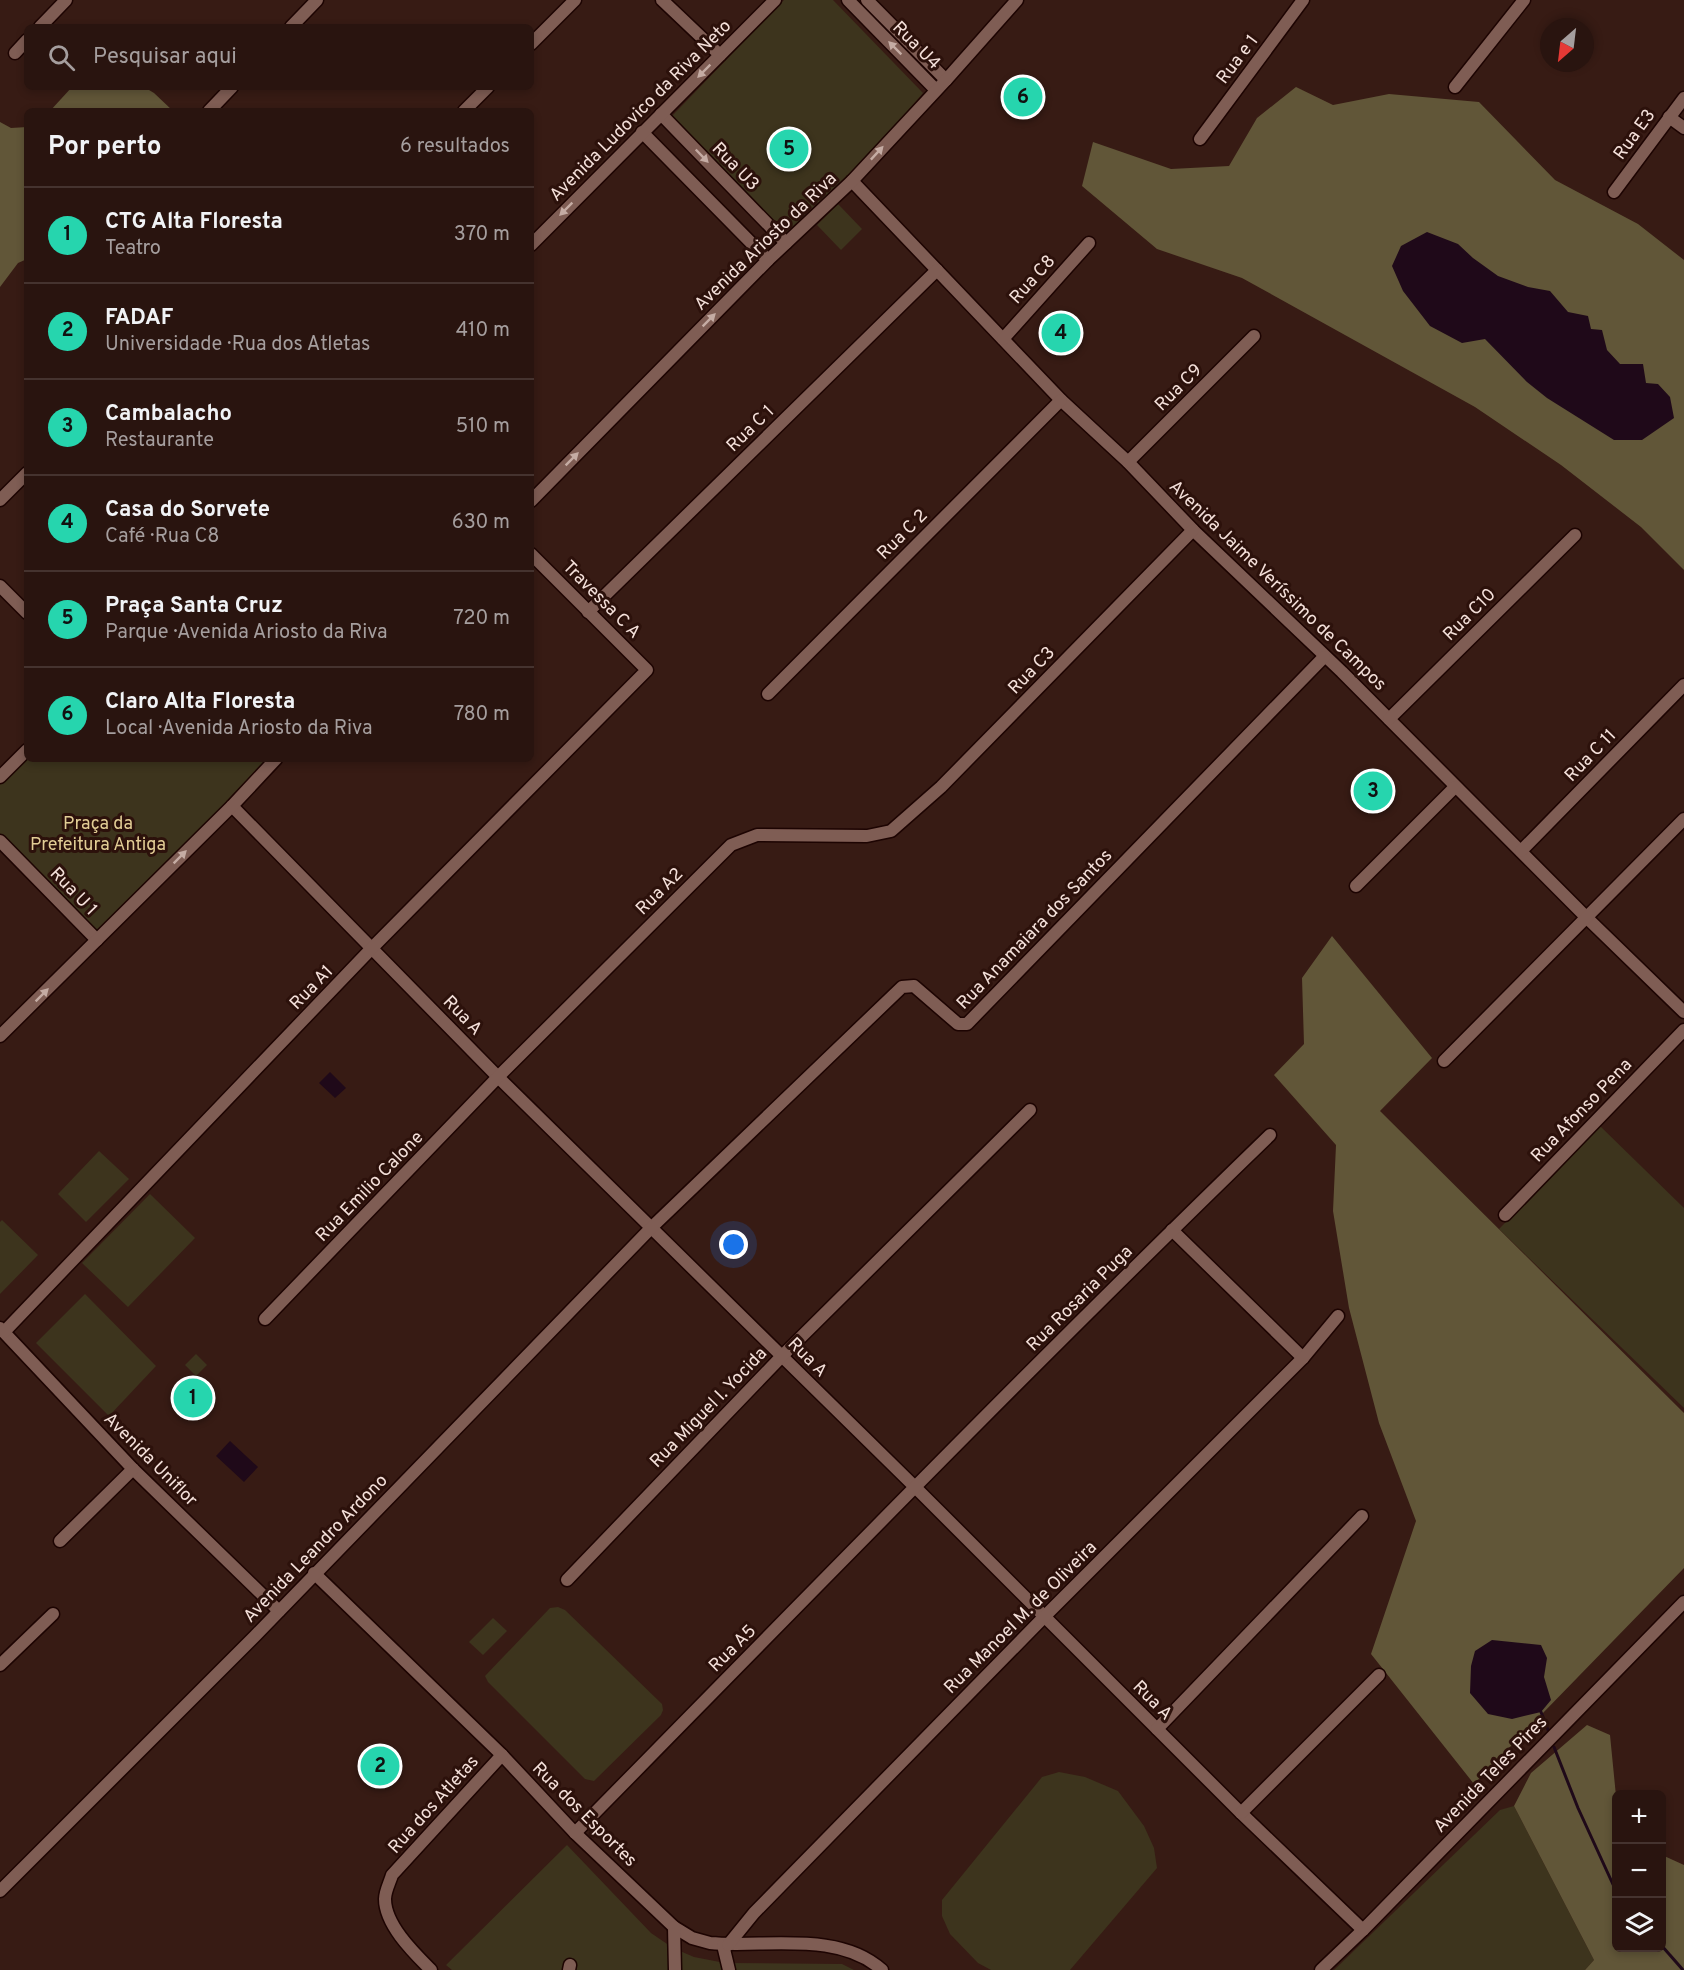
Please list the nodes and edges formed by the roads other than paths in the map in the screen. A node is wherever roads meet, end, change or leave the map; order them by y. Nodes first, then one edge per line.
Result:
1 (66, 0) edge
2 (317, 0) edge
3 (575, 0) edge
4 (662, 0) edge
5 (775, 0) edge
6 (848, 0) edge
7 (867, 0) edge
8 (1017, 0) edge
9 (1303, 0) edge
10 (1524, 0) edge
11 (886, 20) junction
12 (43, 24) edge
13 (294, 24) edge
14 (875, 28) junction
15 (534, 41) edge
16 (24, 43) edge
17 (15, 53) dead end
18 (720, 55) junction
19 (946, 80) junction
20 (1455, 87) dead end
21 (229, 90) edge
22 (485, 90) edge
23 (936, 90) junction
24 (1684, 98) edge
25 (212, 108) edge
26 (467, 108) edge
27 (661, 114) junction
28 (1670, 117) junction
29 (1684, 128) edge
30 (642, 132) junction
31 (1200, 139) dead end
32 (852, 181) junction
33 (1614, 192) dead end
34 (534, 241) edge
35 (786, 243) junction
36 (1089, 243) dead end
37 (768, 260) junction
38 (937, 270) junction
39 (1254, 336) dead end
40 (1003, 339) junction
41 (1061, 400) junction
42 (1128, 462) junction
43 (24, 476) edge
44 (534, 498) edge
45 (0, 500) edge
46 (1193, 530) junction
47 (1575, 535) dead end
48 (534, 557) edge
49 (0, 586) edge
50 (24, 610) edge
51 (588, 612) junction
52 (1324, 657) junction
53 (647, 670) joint
54 (1684, 685) edge
55 (768, 694) dead end
56 (1389, 719) junction
57 (24, 753) edge
58 (273, 762) edge
59 (0, 777) edge
60 (1455, 787) junction
61 (232, 806) junction
62 (1684, 819) edge
63 (891, 831) joint
64 (0, 841) edge
65 (1521, 851) junction
66 (1356, 886) dead end
67 (1586, 917) junction
68 (97, 940) junction
69 (372, 948) junction
70 (1684, 1012) edge
71 (1684, 1030) edge
72 (0, 1036) edge
73 (1444, 1061) dead end
74 (498, 1077) junction
75 (1030, 1110) dead end
76 (1270, 1135) dead end
77 (1504, 1215) dead end
78 (652, 1227) junction
79 (1172, 1230) junction
80 (1338, 1316) dead end
81 (265, 1319) dead end
82 (2, 1330) edge
83 (782, 1356) junction
84 (1303, 1358) junction
85 (133, 1469) junction
86 (916, 1488) junction
87 (1362, 1516) dead end
88 (60, 1541) dead end
89 (314, 1573) junction
90 (567, 1580) dead end
91 (1684, 1602) edge
92 (279, 1611) junction
93 (53, 1614) dead end
94 (1044, 1617) junction
95 (0, 1665) edge
96 (1379, 1675) dead end
97 (1157, 1729) junction
98 (502, 1755) junction
99 (1241, 1813) junction
100 (575, 1833) junction
101 (0, 1891) edge
102 (674, 1927) junction
103 (1363, 1930) junction
104 (725, 1945) junction
105 (431, 1970) edge
106 (675, 1970) edge
107 (729, 1970) edge
108 (882, 1970) edge
109 (1321, 1970) edge

1 - 12 street
2 - 13 street
3 - 15 street
4 - 18 street
5 - 18 street, Avenida Ludovico da Riva Neto
6 - 14 street, Rua U4
7 - 11 street, Rua U4
8 - 19 street, Avenida Ariosto da Riva
9 - 31 street, Rua e 1
10 - 20 street
11 - 14 street
11 - 19 street, Rua U4
23 -> 14 street, Rua U4
16 - 17 street
18 -> 27 street, Avenida Ludovico da Riva Neto
19 - 23 street, Avenida Ariosto da Riva
21 - 25 street
22 - 26 street
32 -> 23 street, Avenida Ariosto da Riva
24 - 28 street, Rua E3
27 - 30 street, Avenida Ludovico da Riva Neto
27 -> 35 street, Rua U3
28 - 29 street
28 - 33 street, Rua E3
30 -> 34 street, Avenida Ludovico da Riva Neto
30 - 37 street
32 - 35 street, Avenida Ariosto da Riva
32 - 38 street, Avenida Jaime Veríssimo de Campos
35 - 37 street, Avenida Ariosto da Riva
36 - 40 street, Rua C8
44 -> 37 street, Avenida Ariosto da Riva
38 - 40 street, Avenida Jaime Veríssimo de Campos
38 - 51 street, Rua C 1
39 - 42 street, Rua C9
40 - 41 street, Avenida Jaime Veríssimo de Campos
41 - 42 street, Avenida Jaime Veríssimo de Campos
41 - 55 street, Rua C 2
42 - 46 street, Avenida Jaime Veríssimo de Campos
43 - 45 street
46 - 52 street, Avenida Jaime Veríssimo de Campos
46 - 63 street, Rua C3
47 - 56 street, Rua C10
48 - 51 street, Travessa C A
49 - 50 street
51 - 53 street, Travessa C A
52 - 56 street, Avenida Jaime Veríssimo de Campos
52 - 78 street, Rua Anamaiara dos Santos
53 - 69 street, Rua A1
54 - 65 street, Rua C 11
56 - 60 street, Avenida Jaime Veríssimo de Campos
57 - 59 street
58 - 61 street
60 - 65 street, Avenida Jaime Veríssimo de Campos
60 - 66 street
68 -> 61 street
61 - 69 street, Rua A
62 - 67 street
63 - 74 street, Rua A2
64 - 68 street, Rua U 1
65 - 67 street, Avenida Jaime Veríssimo de Campos
67 - 70 street, Avenida Jaime Veríssimo de Campos
67 - 73 street
72 -> 68 street
69 - 74 street, Rua A
69 - 82 street, Rua A1
71 - 77 street, Rua Afonso Pena
74 - 78 street, Rua A
74 - 81 street, Rua Emilio Calone
75 - 83 street, Rua Miguel I. Yocida
76 - 79 street, Rua Rosaria Puga
78 - 83 street, Rua A
78 - 89 street, Avenida Leandro Ardono
79 - 84 street
79 - 86 street, Rua Rosaria Puga
80 - 84 street, Rua Manoel M. de Oliveira
82 - 85 street, Avenida Uniflor
83 - 86 street, Rua A
83 - 90 street, Rua Miguel I. Yocida
84 - 94 street, Rua Manoel M. de Oliveira
85 - 88 street
85 - 92 street, Avenida Uniflor
86 - 94 street, Rua A
86 - 100 street, Rua A5
87 - 97 street
89 - 92 street, Avenida Leandro Ardono
89 - 98 street, Rua dos Esportes
91 - 103 street, Avenida Teles Pires
92 - 101 street, Avenida Leandro Ardono
93 - 95 street
94 - 97 street, Rua A
94 - 104 street, Rua Manoel M. de Oliveira
96 - 99 street
97 - 99 street, Rua A
98 - 100 street, Rua dos Esportes
98 - 105 street, Rua dos Atletas
99 - 103 street, Rua A
100 - 102 street, Rua dos Esportes
102 - 104 street, Rua dos Esportes
102 - 106 street
103 - 109 street, Avenida Teles Pires
104 - 107 street
104 - 108 street, Rua dos Esportes

